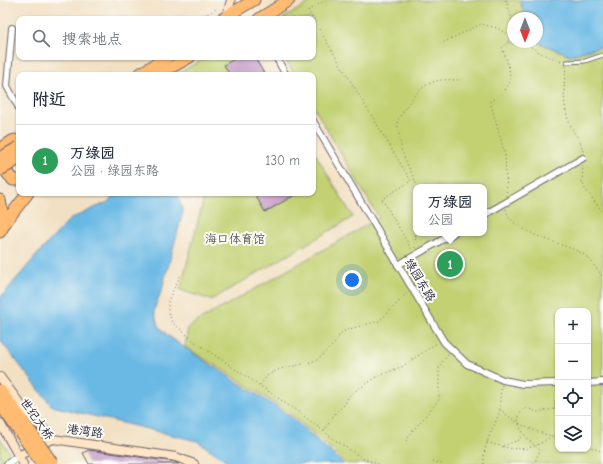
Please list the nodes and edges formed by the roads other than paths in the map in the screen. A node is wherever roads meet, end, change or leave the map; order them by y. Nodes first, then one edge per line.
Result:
1 (231, 0) edge
2 (254, 0) edge
3 (289, 0) edge
4 (225, 16) edge
5 (227, 16) edge
6 (264, 16) edge
7 (12, 28) dead end
8 (603, 54) edge
9 (161, 60) edge
10 (185, 60) edge
11 (278, 60) edge
12 (566, 62) road end
13 (143, 72) edge
14 (163, 72) edge
15 (284, 72) edge
16 (16, 102) edge
17 (316, 126) edge
18 (16, 142) edge
19 (16, 143) edge
20 (16, 145) edge
21 (0, 148) edge
22 (0, 158) edge
23 (583, 158) road end
24 (16, 161) edge
25 (0, 170) edge
26 (16, 180) edge
27 (19, 196) edge
28 (26, 196) edge
29 (0, 200) edge
30 (487, 213) edge
31 (0, 216) edge
32 (0, 223) edge
33 (0, 232) edge
34 (449, 236) edge
35 (398, 265) junction
36 (0, 376) edge
37 (603, 382) edge
38 (555, 383) edge
39 (591, 383) edge
40 (0, 390) edge
41 (0, 404) edge
42 (0, 423) edge
43 (53, 439) junction
44 (34, 444) junction
45 (18, 456) junction
46 (7, 464) edge
47 (23, 464) edge
48 (34, 464) edge
49 (42, 464) edge
50 (53, 464) edge
51 (61, 464) edge
52 (194, 464) edge

1 - 4 street
2 - 5 highway
3 - 6 highway
7 - 16 street
8 - 12 lane
9 - 13 highway
10 - 14 highway
11 - 15 street
17 - 35 street, 绿园东路
18 - 21 highway
19 - 22 highway, bridge
20 - 26 highway
23 - 30 street
24 - 25 highway, bridge
27 - 32 highway
28 - 33 highway
29 - 31 highway
34 - 35 street
35 - 38 street, 绿园东路
36 - 43 street, 港湾路
37 - 39 street
40 - 44 highway, 世纪大桥, bridge
41 - 44 highway, 世纪大桥, bridge
42 - 45 street
43 - 45 street
43 - 52 street, 港湾路
44 - 48 highway
44 - 49 highway, 世纪大桥, bridge
44 - 50 highway, 世纪大桥, bridge
44 - 51 highway, bridge
45 - 46 street
45 - 47 street

